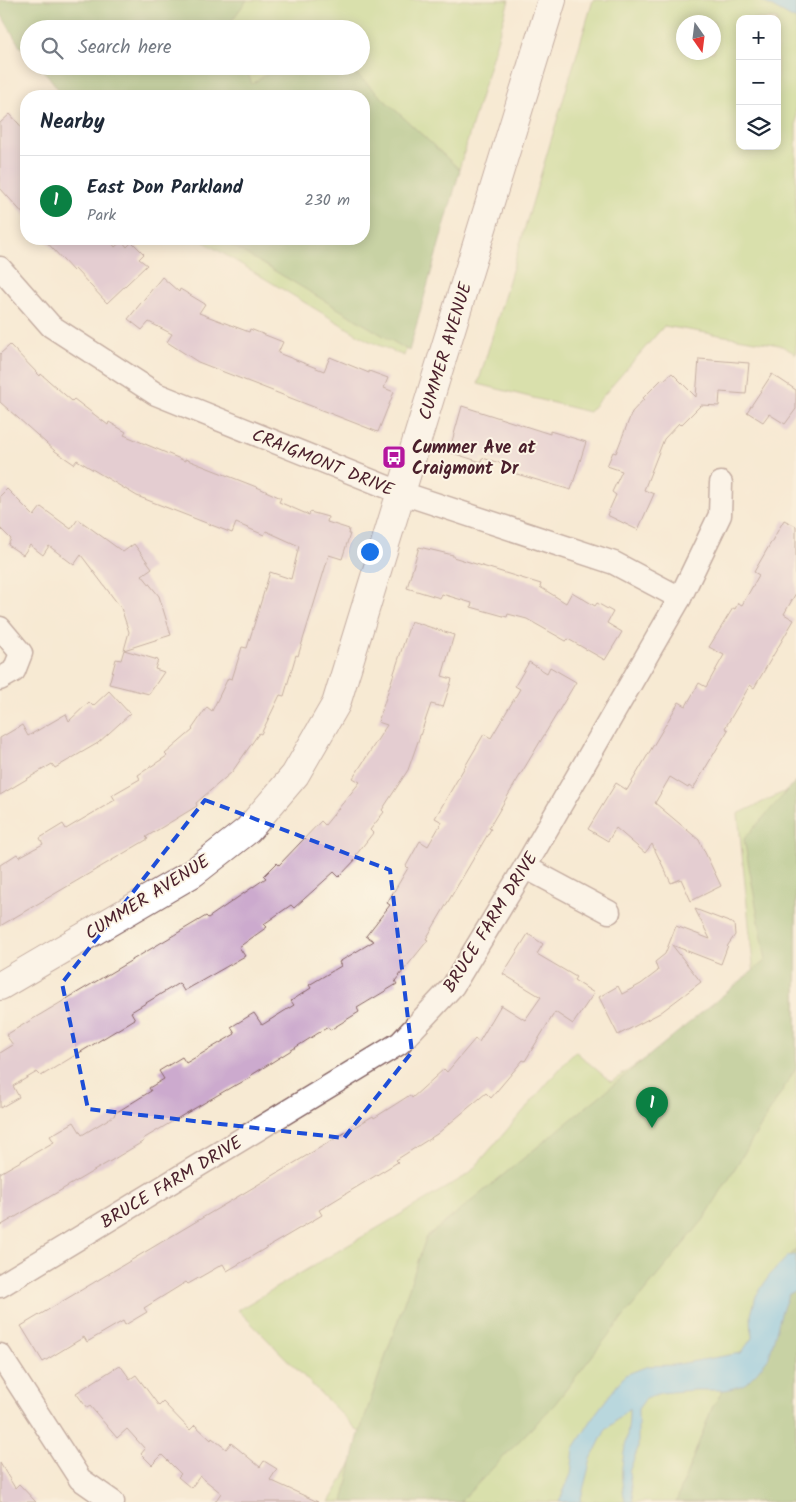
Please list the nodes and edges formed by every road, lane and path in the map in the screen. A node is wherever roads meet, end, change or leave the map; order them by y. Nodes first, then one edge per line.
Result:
1 (552, 0) edge
2 (0, 268) edge
3 (720, 483) dead end
4 (402, 493) junction
5 (680, 598) junction
6 (0, 628) edge
7 (0, 679) edge
8 (525, 867) junction
9 (609, 912) dead end
10 (0, 986) edge
11 (0, 1286) edge
12 (0, 1355) edge
13 (113, 1502) edge

1 - 4 street, CUMMER AVENUE
2 - 4 street, CRAIGMONT DRIVE
3 - 5 street, BRUCE FARM DRIVE
4 - 5 street, CRAIGMONT DRIVE
4 - 10 street, CUMMER AVENUE
5 - 8 street, BRUCE FARM DRIVE
6 - 7 street
8 - 9 street
8 - 11 street, BRUCE FARM DRIVE
12 - 13 street

